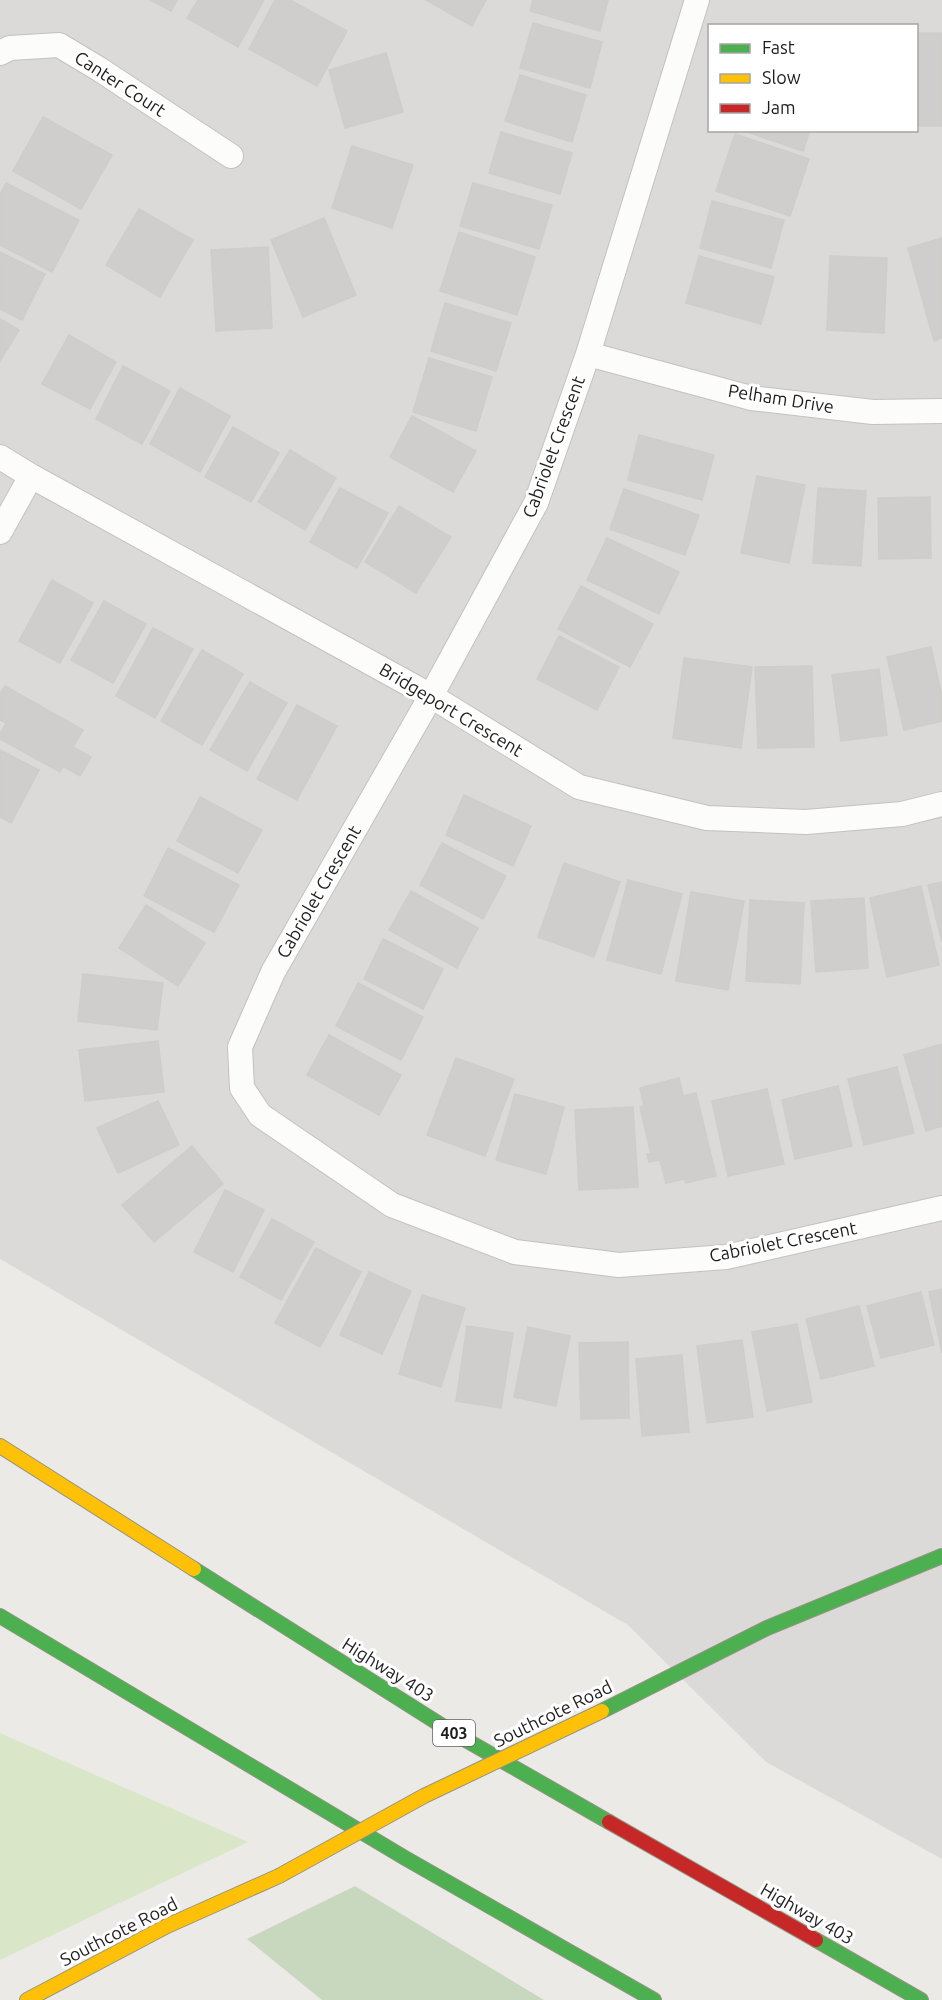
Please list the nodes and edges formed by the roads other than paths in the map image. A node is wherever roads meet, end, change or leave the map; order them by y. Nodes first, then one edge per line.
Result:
1 (697, 0) edge
2 (0, 53) edge
3 (231, 156) dead end
4 (588, 354) junction
5 (942, 411) edge
6 (0, 457) edge
7 (31, 476) junction
8 (0, 532) edge
9 (431, 696) junction
10 (942, 804) edge
11 (942, 1208) edge
12 (0, 1446) edge
13 (942, 1556) edge
14 (0, 1616) edge
15 (27, 2000) edge
16 (654, 2000) edge
17 (921, 2000) edge

1 - 4 street, Cabriolet Crescent
2 - 3 street, Canter Court
4 - 5 street, Pelham Drive
4 - 9 street, Cabriolet Crescent
6 - 7 street, Bridgeport Crescent
7 - 8 street
7 - 9 street, Bridgeport Crescent
9 - 10 street, Bridgeport Crescent
9 - 11 street, Cabriolet Crescent
12 - 17 main road, Highway 403 / 403
13 - 15 main road, Southcote Road, bridge
14 - 16 main road

